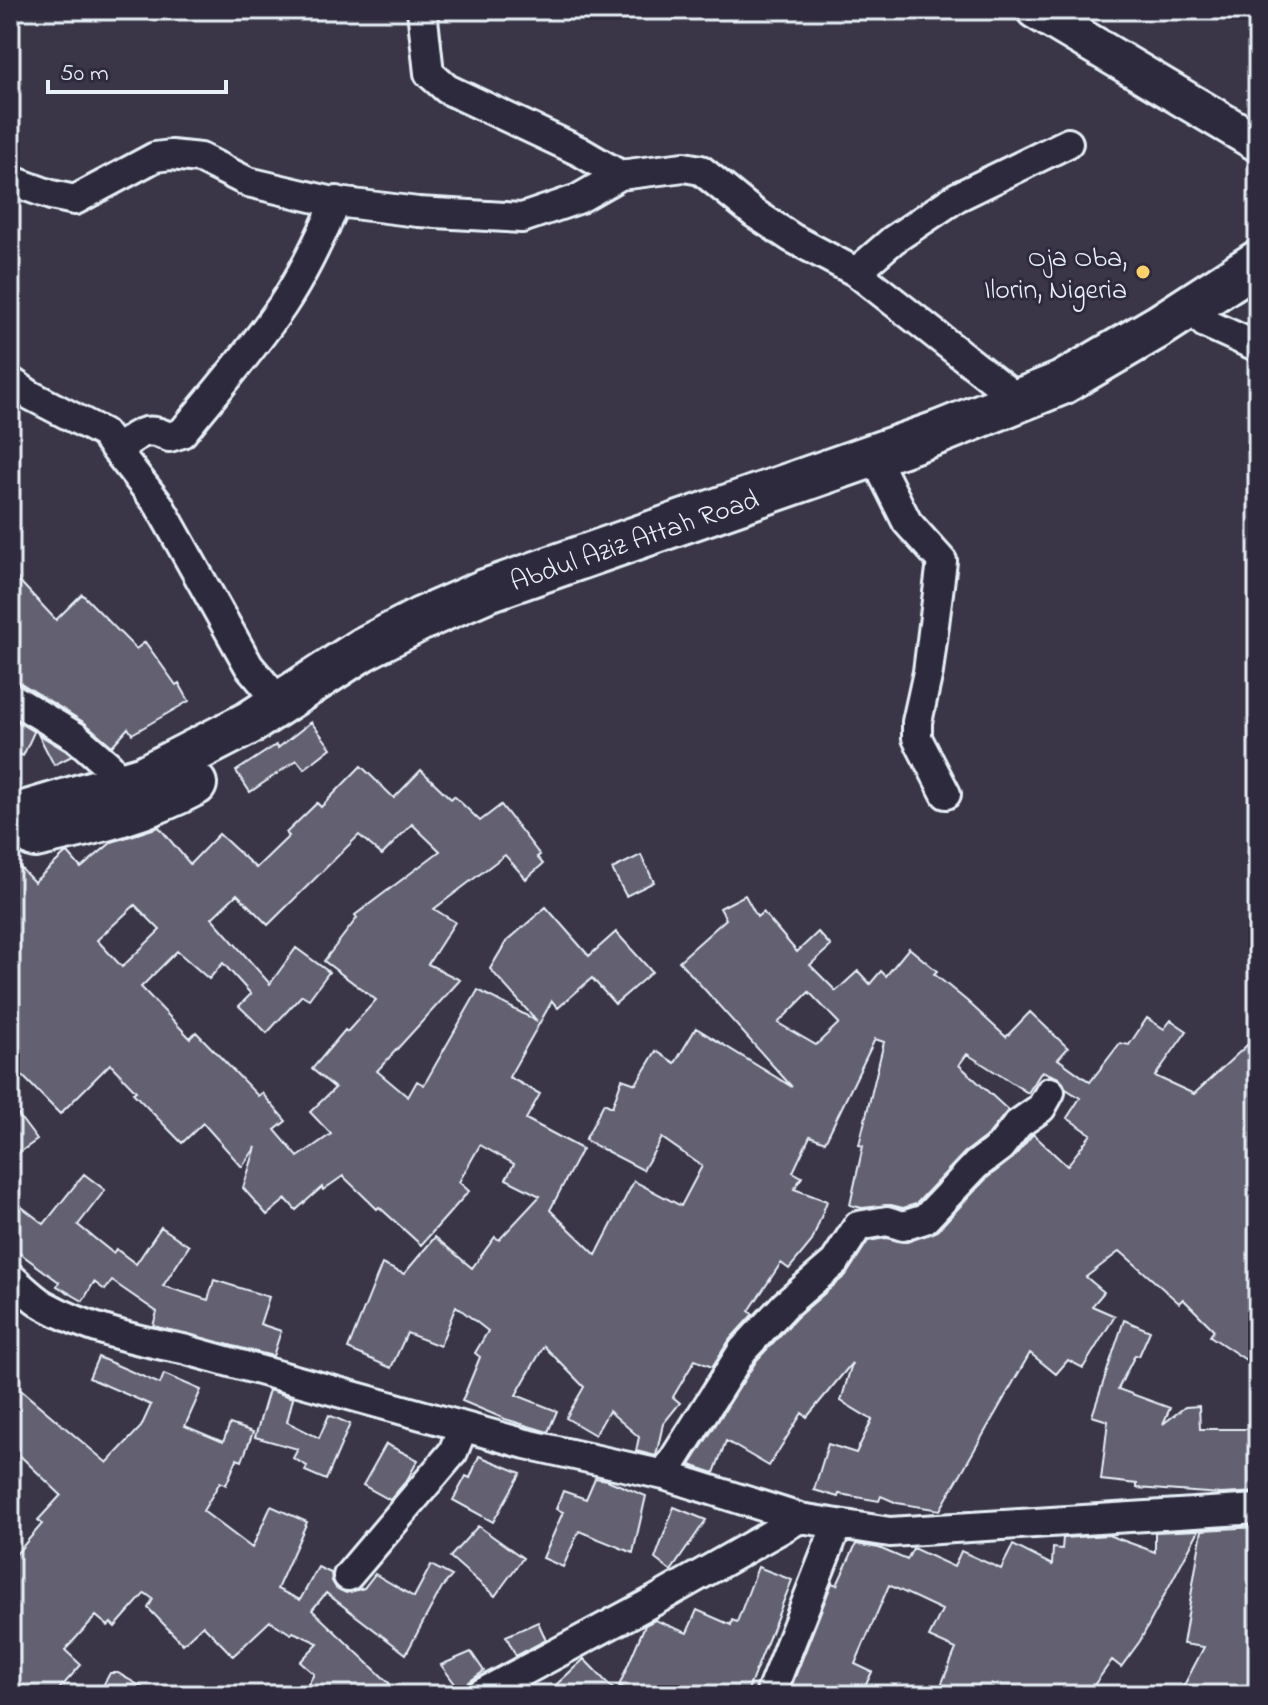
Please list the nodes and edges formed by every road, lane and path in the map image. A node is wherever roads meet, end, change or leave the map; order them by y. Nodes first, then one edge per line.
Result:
1 (422, 10) edge
2 (1035, 10) edge
3 (1068, 143) dead end
4 (1258, 143) edge
5 (620, 175) junction
6 (10, 180) edge
7 (337, 201) junction
8 (1258, 262) edge
9 (856, 272) junction
10 (1258, 289) edge
11 (1205, 323) junction
12 (1258, 347) edge
13 (10, 381) edge
14 (1020, 401) junction
15 (116, 450) junction
16 (884, 476) junction
17 (10, 697) edge
18 (306, 697) junction
19 (117, 784) junction
20 (946, 794) dead end
21 (10, 817) edge
22 (10, 841) edge
23 (1050, 1092) dead end
24 (10, 1277) edge
25 (463, 1427) junction
26 (664, 1475) junction
27 (1258, 1509) edge
28 (800, 1518) junction
29 (837, 1525) junction
30 (348, 1576) dead end
31 (479, 1695) edge
32 (770, 1695) edge

1 - 5 street
2 - 4 main road
3 - 9 street
5 - 7 street
5 - 9 street
6 - 7 street
7 - 15 street
8 - 14 highway, Abdul Aziz Attah Road
9 - 14 street
10 - 11 highway, Abdul Aziz Attah Road
11 - 12 street
11 - 16 highway, Abdul Aziz Attah Road
13 - 15 street
14 - 18 highway, Abdul Aziz Attah Road
15 - 18 street
16 - 18 highway, Abdul Aziz Attah Road
16 - 20 street
17 - 19 street
18 - 19 highway, Abdul Aziz Attah Road
18 - 22 highway, Abdul Aziz Attah Road
19 - 21 highway, Abdul Aziz Attah Road
23 - 26 street
24 - 25 street
25 - 26 street
25 - 30 street
26 - 28 street
27 - 29 street
28 - 29 street
28 - 31 street
29 - 32 street

